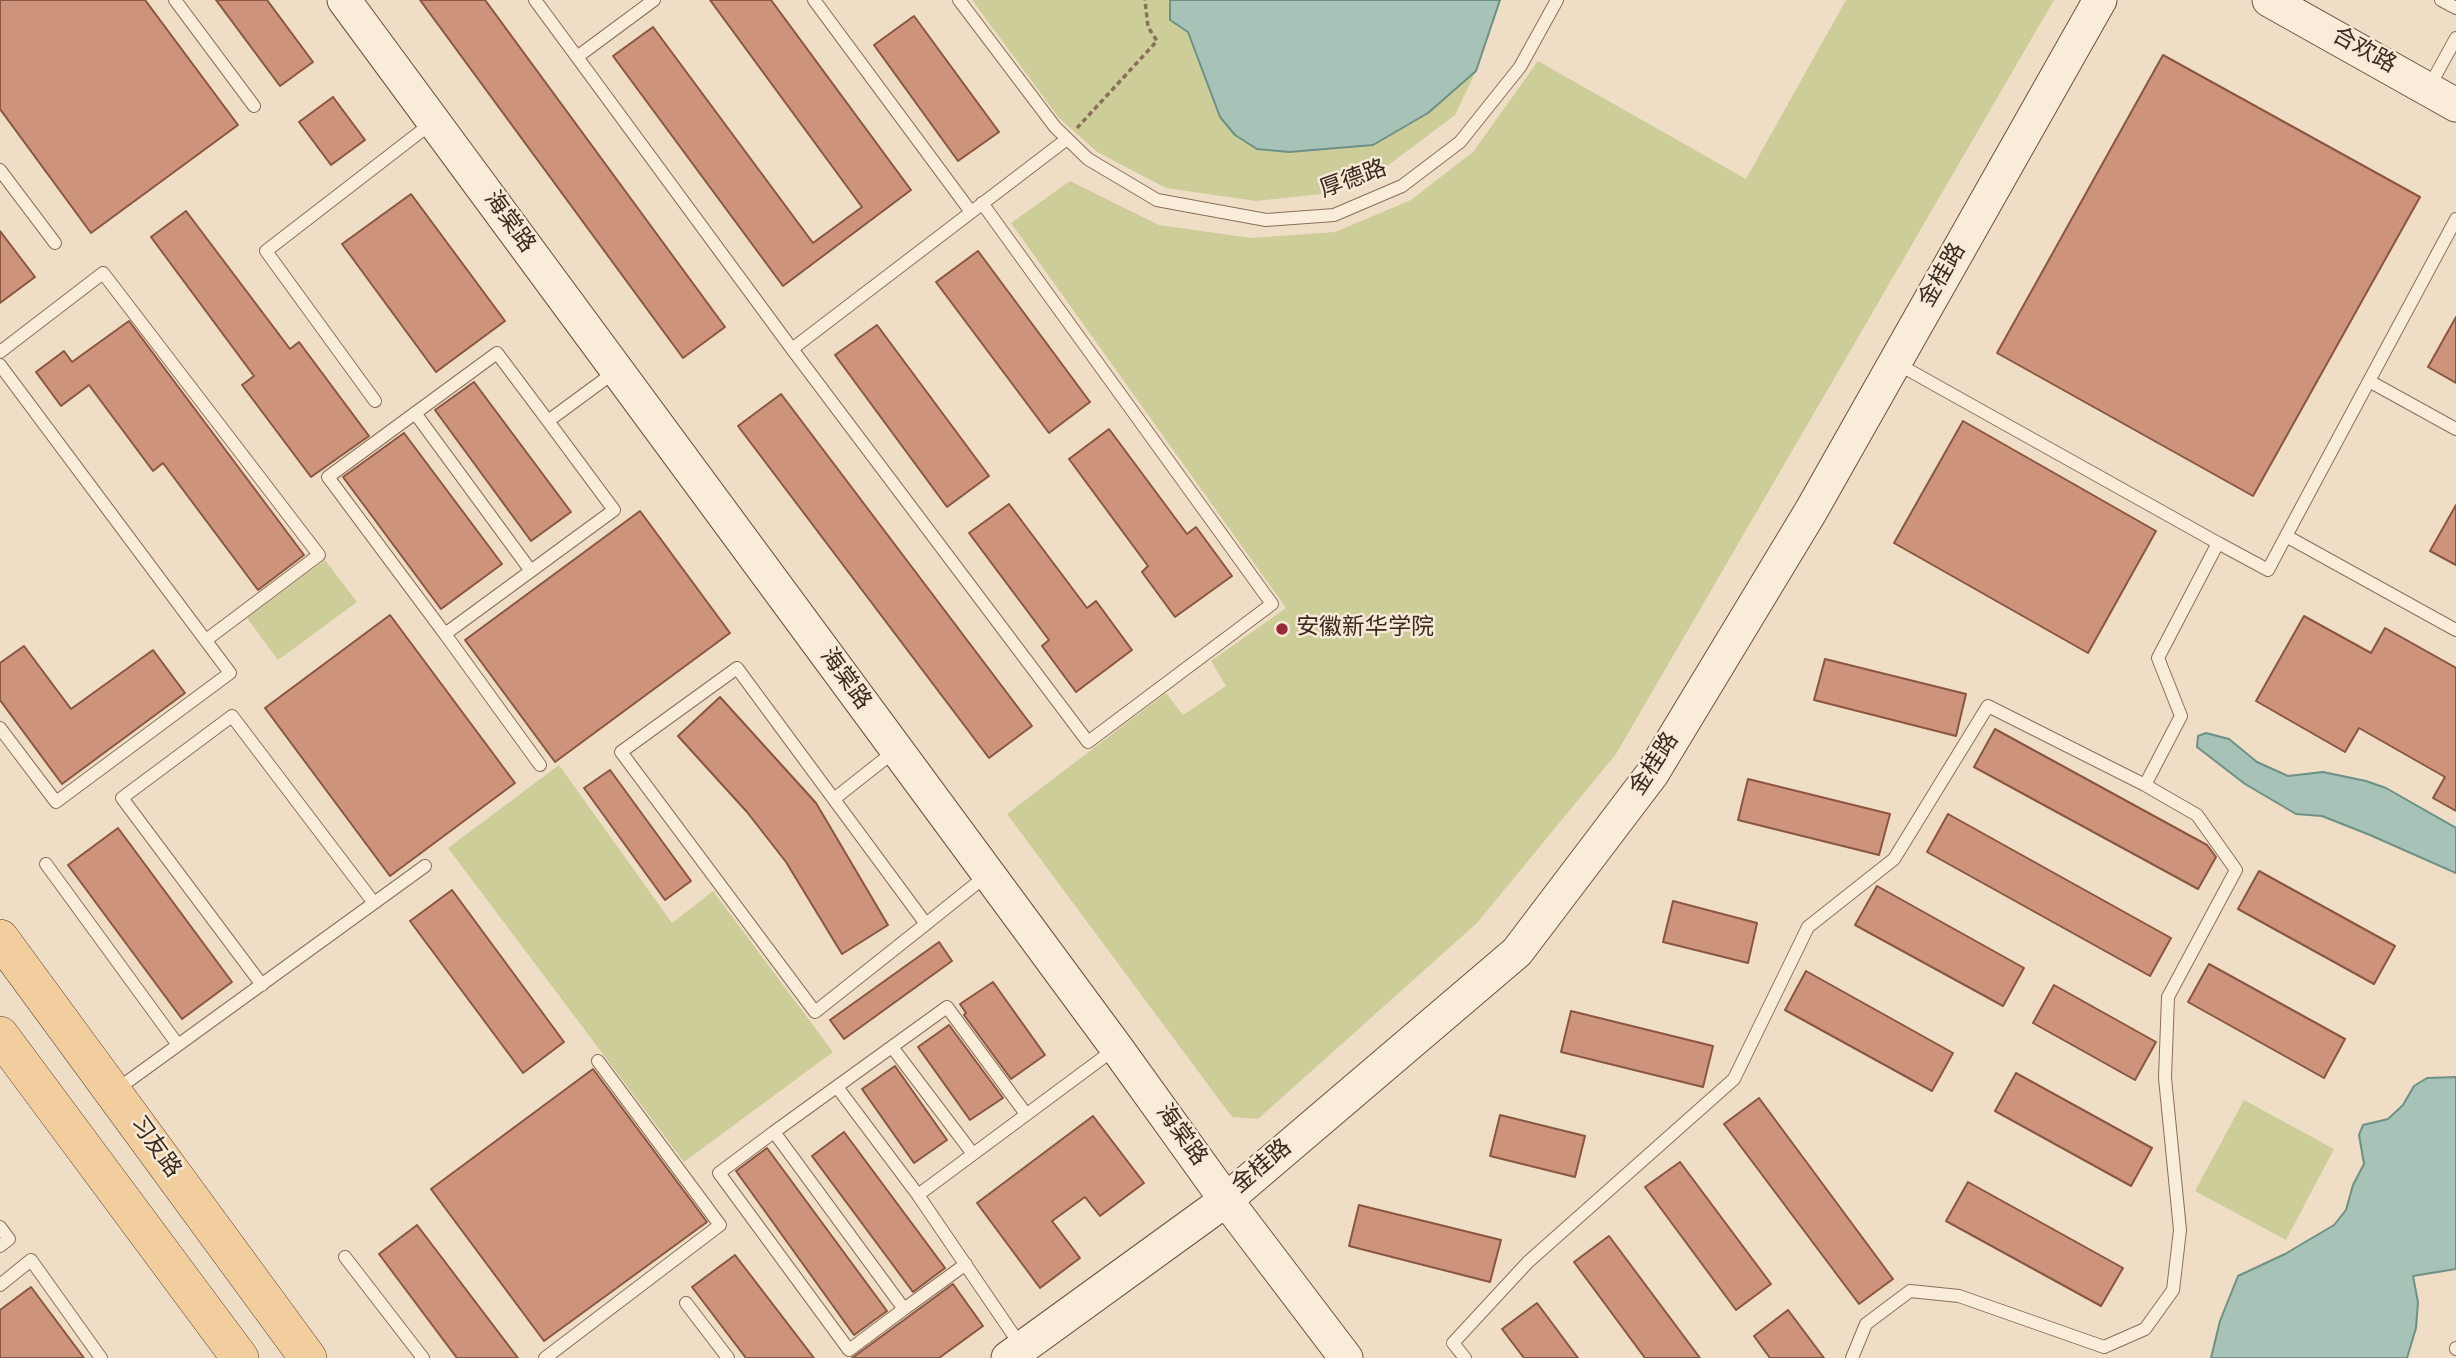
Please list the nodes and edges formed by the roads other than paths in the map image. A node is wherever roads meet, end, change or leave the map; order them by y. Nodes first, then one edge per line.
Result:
1 (175, 0) edge
2 (344, 0) edge
3 (535, 0) edge
4 (654, 0) edge
5 (814, 0) edge
6 (959, 0) edge
7 (1557, 0) edge
8 (2100, 0) edge
9 (2441, 0) edge
10 (2274, 1) edge
11 (2456, 8) edge
12 (2456, 38) edge
13 (577, 57) junction
14 (2442, 97) edge
15 (254, 106) dead end
16 (433, 121) junction
17 (1067, 139) junction
18 (0, 170) edge
19 (982, 203) junction
20 (971, 212) junction
21 (2456, 219) edge
22 (55, 243) dead end
23 (792, 349) junction
24 (0, 352) edge
25 (1895, 362) junction
26 (0, 365) edge
27 (617, 370) junction
28 (2369, 381) junction
29 (375, 401) dead end
30 (415, 413) junction
31 (548, 421) junction
32 (2456, 429) edge
33 (2286, 536) junction
34 (2218, 543) junction
35 (531, 571) junction
36 (2456, 630) edge
37 (445, 634) junction
38 (206, 640) junction
39 (0, 728) edge
40 (897, 750) junction
41 (540, 765) dead end
42 (2146, 785) junction
43 (834, 799) junction
44 (46, 864) dead end
45 (425, 866) dead end
46 (988, 874) junction
47 (374, 903) junction
48 (926, 924) junction
49 (0, 938) edge
50 (262, 985) junction
51 (0, 1035) edge
52 (178, 1045) junction
53 (892, 1046) junction
54 (1116, 1047) junction
55 (598, 1061) dead end
56 (836, 1087) junction
57 (113, 1093) junction
58 (1026, 1114) junction
59 (774, 1132) junction
60 (973, 1154) junction
61 (918, 1195) junction
62 (1226, 1199) junction
63 (0, 1227) edge
64 (0, 1246) edge
65 (345, 1257) dead end
66 (965, 1265) junction
67 (0, 1285) edge
68 (687, 1303) dead end
69 (904, 1309) junction
70 (1015, 1353) edge
71 (102, 1358) edge
72 (240, 1358) edge
73 (308, 1358) edge
74 (423, 1358) edge
75 (545, 1358) edge
76 (728, 1358) edge
77 (1346, 1358) edge
78 (1465, 1358) edge
79 (1852, 1358) edge

1 - 15 lane
2 - 16 street, 海棠路
3 - 13 lane
4 - 13 lane
5 - 20 lane
6 - 17 lane, 厚德路
7 - 17 lane, 厚德路
8 - 25 street, 金桂路
9 - 11 lane
10 - 14 street, 合欢路
12 - 14 lane
13 - 23 lane
16 - 27 street, 海棠路
16 - 29 lane
17 - 19 lane
18 - 22 lane
19 - 20 lane
19 - 23 lane
20 - 23 lane
21 - 28 lane
24 - 38 lane
25 - 34 lane
25 - 62 street, 金桂路
26 - 38 lane
27 - 31 lane
27 - 40 street, 海棠路
28 - 32 lane
28 - 33 lane
30 - 31 lane
30 - 35 lane
30 - 37 lane
31 - 35 lane
33 - 34 lane
33 - 36 lane
34 - 42 lane
35 - 37 lane
37 - 41 lane
38 - 39 lane
40 - 43 lane
40 - 46 street, 海棠路
42 - 78 lane
42 - 79 lane
43 - 48 lane
43 - 48 lane
44 - 52 lane
45 - 47 lane
46 - 48 lane
46 - 54 street, 海棠路
47 - 50 lane
47 - 50 lane
49 - 57 main road, 习友路
50 - 52 lane
51 - 72 main road
52 - 57 lane
53 - 56 lane
53 - 58 lane
53 - 60 lane
54 - 58 lane
54 - 62 street, 海棠路
55 - 75 lane
56 - 59 lane
56 - 61 lane
57 - 73 main road, 习友路
58 - 60 lane
59 - 69 lane
59 - 69 lane
60 - 61 lane
61 - 66 lane
62 - 70 street, 金桂路
62 - 77 street, 海棠路
63 - 64 lane
65 - 74 lane
66 - 69 lane
66 - 70 lane
67 - 71 lane
68 - 76 lane

